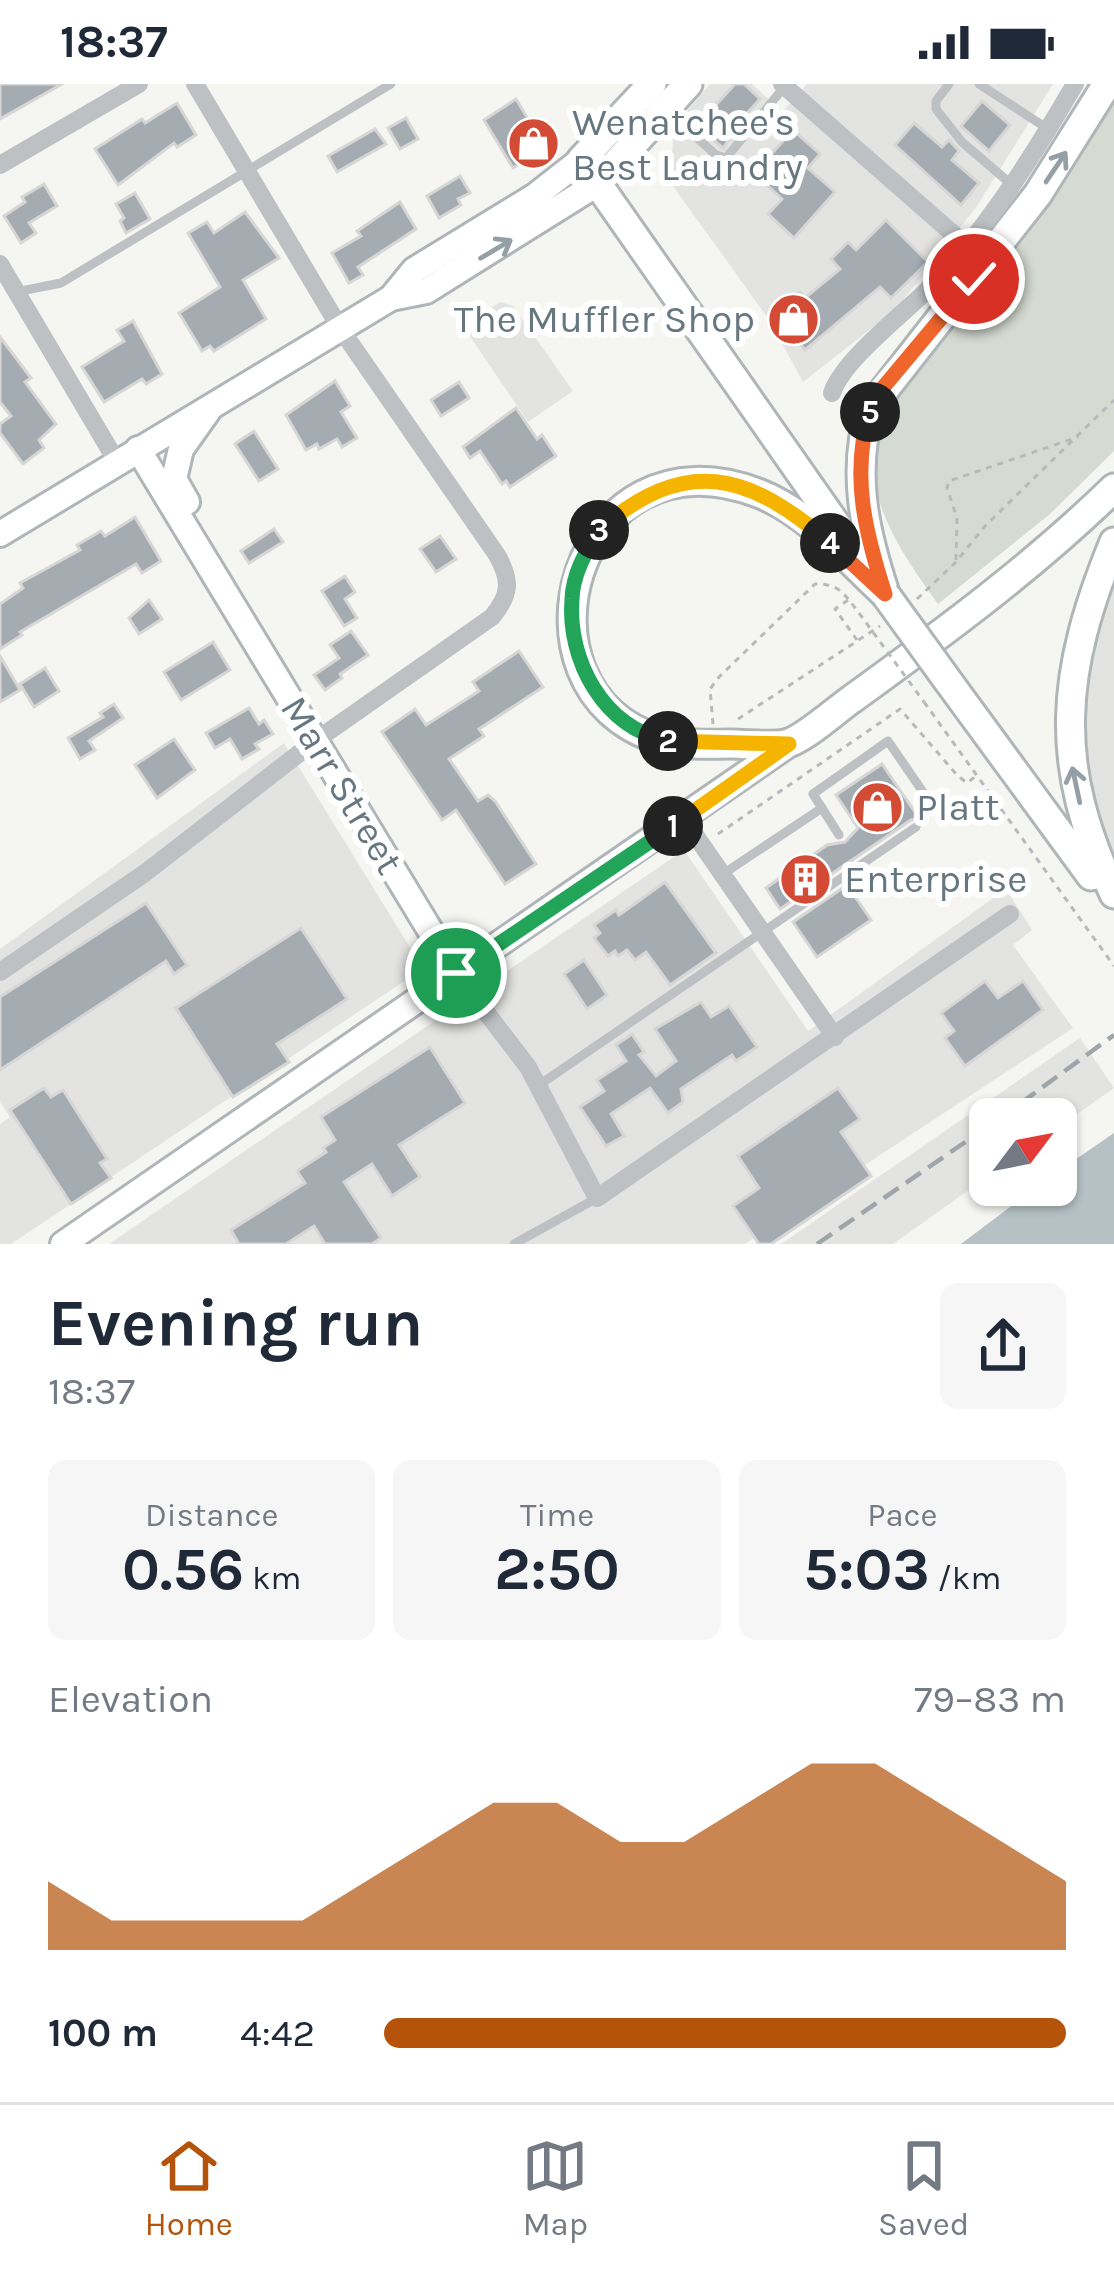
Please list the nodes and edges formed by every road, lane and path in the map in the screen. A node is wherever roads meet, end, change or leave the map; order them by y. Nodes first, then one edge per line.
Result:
1 (139, 84) edge
2 (195, 84) edge
3 (391, 84) edge
4 (652, 84) edge
5 (688, 84) edge
6 (949, 84) edge
7 (979, 84) edge
8 (1075, 84) edge
9 (1107, 84) edge
10 (784, 85) edge
11 (666, 110) junction
12 (1052, 123) junction
13 (0, 165) edge
14 (247, 172) junction
15 (589, 172) junction
16 (1012, 185) junction
17 (967, 246) junction
18 (0, 265) edge
19 (16, 292) junction
20 (340, 328) junction
21 (832, 393) dead end
22 (213, 404) junction
23 (1082, 435) dead end
24 (127, 455) junction
25 (1114, 488) edge
26 (0, 534) edge
27 (1114, 542) edge
28 (203, 554) junction
29 (956, 562) dead end
30 (885, 594) junction
31 (848, 600) dead end
32 (859, 613) dead end
33 (858, 642) dead end
34 (315, 741) junction
35 (789, 744) junction
36 (923, 792) dead end
37 (822, 808) junction
38 (684, 819) junction
39 (916, 827) dead end
40 (839, 835) dead end
41 (723, 874) junction
42 (1114, 894) edge
43 (1114, 907) edge
44 (1010, 914) dead end
45 (762, 932) junction
46 (1114, 966) edge
47 (0, 972) edge
48 (456, 973) junction
49 (835, 1037) junction
50 (538, 1086) junction
51 (597, 1198) junction
52 (63, 1244) edge
53 (514, 1244) edge

1 - 13 street
2 - 14 street
3 - 14 lane
4 - 15 main road
5 - 11 main road
6 - 16 lane
7 - 12 lane
8 - 12 street
30 -> 9 main road
10 - 11 lane
10 - 17 street
11 - 15 main road
12 - 16 street
14 - 19 lane
14 - 20 street
15 - 20 main road
15 - 30 main road
16 - 17 street
17 - 21 street
18 - 19 street, Marr Street
19 - 24 street, Marr Street
20 - 22 main road
20 - 34 street
22 - 24 main road
22 - 28 main road, Marr Street
23 - 29 path
24 - 26 main road
24 - 28 main road, Marr Street
25 - 35 main road
42 -> 27 main road
28 - 34 main road, Marr Street
30 - 35 main road
30 - 43 main road, bridge
31 - 33 path
32 - 46 path, bridge
34 - 47 street
34 - 48 main road, Marr Street
35 - 38 main road
36 - 37 lane
37 - 40 lane
37 - 41 lane
38 - 41 street
38 - 48 main road
39 - 45 lane
41 - 45 street
44 - 49 street
45 - 49 street
45 - 50 lane
48 - 50 street, Marr Street
48 - 52 main road
49 - 51 street
50 - 51 street, Marr Street
51 - 53 lane

